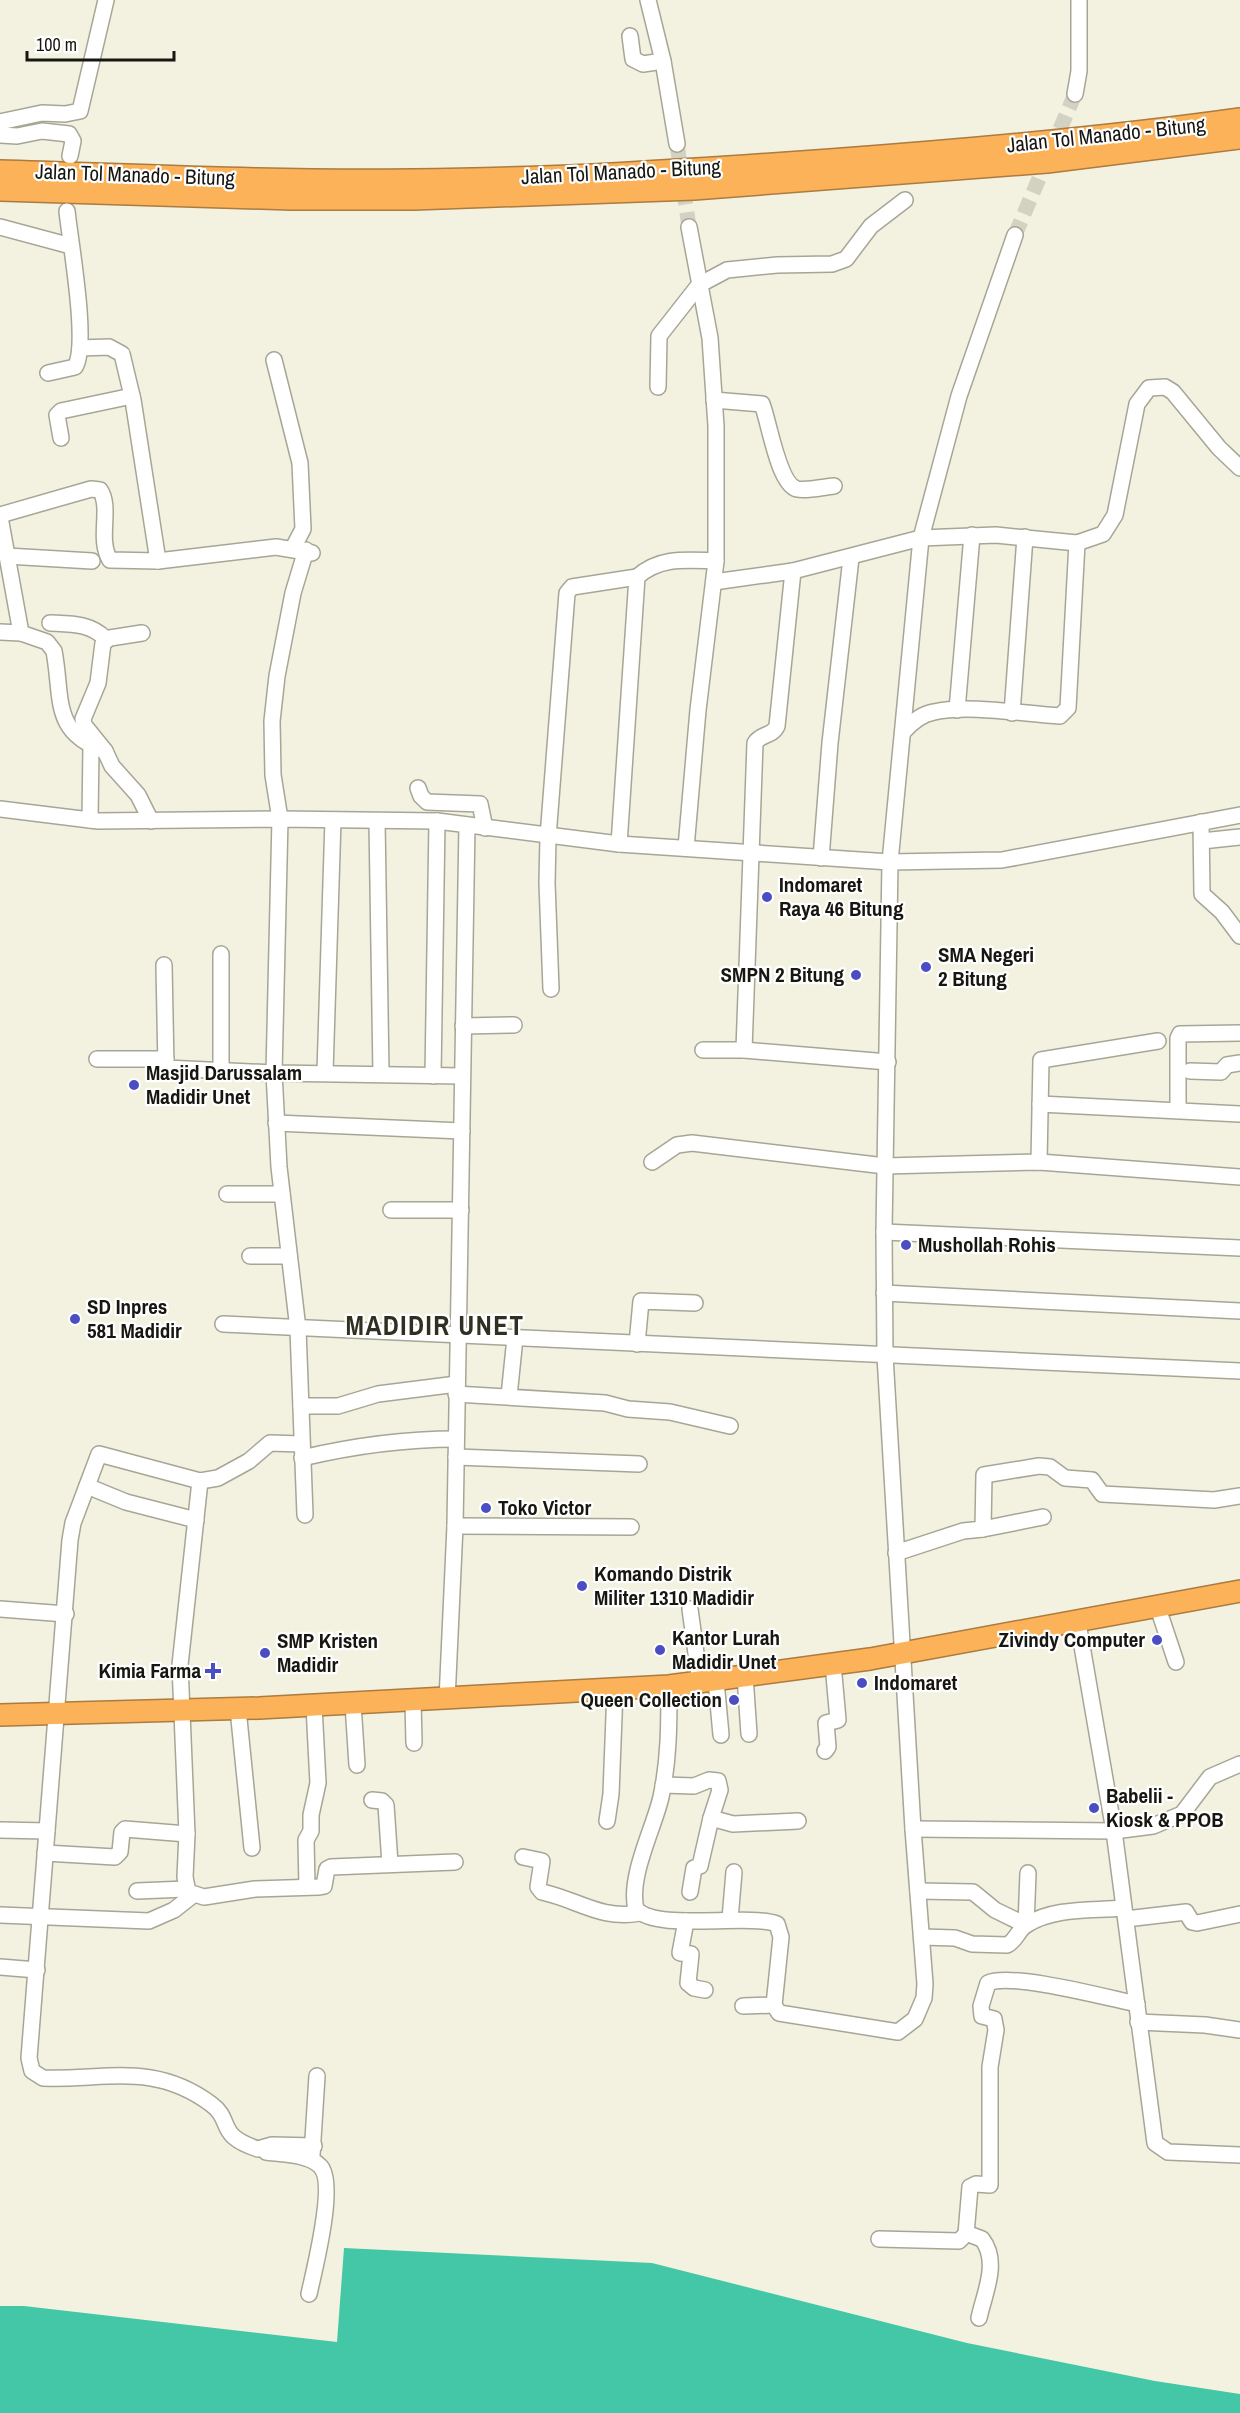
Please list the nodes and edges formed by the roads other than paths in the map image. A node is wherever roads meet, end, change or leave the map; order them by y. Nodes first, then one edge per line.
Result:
1 (106, 0) edge
2 (648, 0) edge
3 (1079, 0) edge
4 (630, 36) dead end
5 (663, 61) junction
6 (1075, 93) tunnel mouth
7 (1240, 119) edge
8 (0, 122) edge
9 (0, 135) edge
10 (1240, 138) edge
11 (677, 144) tunnel mouth
12 (70, 156) dead end
13 (0, 171) edge
14 (0, 190) edge
15 (905, 200) dead end
16 (67, 211) dead end
17 (0, 227) edge
18 (689, 227) tunnel mouth
19 (1015, 235) tunnel mouth
20 (71, 246) junction
21 (699, 285) junction
22 (80, 348) junction
23 (274, 360) dead end
24 (48, 373) dead end
25 (658, 387) dead end
26 (132, 396) junction
27 (714, 400) junction
28 (61, 438) dead end
29 (1240, 468) edge
30 (834, 486) dead end
31 (0, 516) edge
32 (972, 535) junction
33 (1025, 537) junction
34 (921, 538) junction
35 (1077, 543) junction
36 (304, 551) junction
37 (7, 556) junction
38 (851, 558) junction
39 (92, 561) dead end
40 (158, 561) junction
41 (716, 561) junction
42 (793, 572) junction
43 (637, 578) junction
44 (714, 582) junction
45 (50, 623) dead end
46 (0, 632) edge
47 (21, 633) junction
48 (142, 633) dead end
49 (106, 639) junction
50 (957, 710) junction
51 (1012, 713) junction
52 (903, 732) junction
53 (98, 748) junction
54 (418, 788) dead end
55 (0, 809) edge
56 (1240, 815) edge
57 (280, 819) junction
58 (90, 820) junction
59 (333, 820) junction
60 (151, 821) junction
61 (377, 821) junction
62 (436, 821) junction
63 (1201, 822) junction
64 (467, 825) junction
65 (485, 828) junction
66 (548, 837) junction
67 (1240, 837) edge
68 (1202, 841) junction
69 (619, 844) junction
70 (686, 848) junction
71 (751, 854) junction
72 (821, 858) junction
73 (890, 862) junction
74 (1240, 936) edge
75 (221, 954) dead end
76 (164, 965) dead end
77 (551, 989) dead end
78 (514, 1025) dead end
79 (463, 1026) junction
80 (1240, 1033) edge
81 (1158, 1041) dead end
82 (703, 1050) dead end
83 (744, 1050) junction
84 (98, 1059) dead end
85 (166, 1059) junction
86 (888, 1062) junction
87 (1240, 1062) edge
88 (221, 1070) junction
89 (1190, 1071) dead end
90 (325, 1072) junction
91 (274, 1073) junction
92 (381, 1074) junction
93 (433, 1076) junction
94 (462, 1076) junction
95 (1040, 1104) junction
96 (1178, 1109) junction
97 (1240, 1114) edge
98 (276, 1123) junction
99 (462, 1131) junction
100 (652, 1162) dead end
101 (1039, 1162) junction
102 (885, 1166) junction
103 (1240, 1177) edge
104 (227, 1194) dead end
105 (282, 1194) junction
106 (391, 1210) dead end
107 (461, 1210) junction
108 (884, 1232) junction
109 (1240, 1248) edge
110 (250, 1256) dead end
111 (289, 1256) junction
112 (884, 1293) junction
113 (695, 1303) dead end
114 (1240, 1311) edge
115 (224, 1324) dead end
116 (298, 1329) junction
117 (459, 1336) junction
118 (515, 1338) junction
119 (637, 1344) junction
120 (885, 1356) junction
121 (1240, 1371) edge
122 (457, 1389) junction
123 (509, 1396) junction
124 (301, 1406) junction
125 (730, 1426) dead end
126 (456, 1438) junction
127 (302, 1451) junction
128 (456, 1457) junction
129 (639, 1464) dead end
130 (200, 1480) junction
131 (87, 1486) junction
132 (1240, 1496) edge
133 (305, 1515) dead end
134 (1042, 1517) dead end
135 (196, 1520) junction
136 (455, 1526) junction
137 (631, 1527) dead end
138 (983, 1529) junction
139 (896, 1553) junction
140 (1240, 1591) edge
141 (1157, 1605) junction
142 (0, 1609) edge
143 (690, 1610) dead end
144 (66, 1614) junction
145 (1078, 1623) junction
146 (903, 1653) junction
147 (1176, 1662) dead end
148 (832, 1664) junction
149 (745, 1676) junction
150 (708, 1682) junction
151 (669, 1686) junction
152 (615, 1690) junction
153 (447, 1700) junction
154 (413, 1701) junction
155 (353, 1704) junction
156 (314, 1706) junction
157 (238, 1709) junction
158 (181, 1711) junction
159 (57, 1713) junction
160 (0, 1715) edge
161 (749, 1734) dead end
162 (721, 1735) dead end
163 (414, 1743) dead end
164 (825, 1752) dead end
165 (1240, 1764) edge
166 (357, 1766) dead end
167 (663, 1785) junction
168 (372, 1800) dead end
169 (711, 1818) junction
170 (607, 1821) dead end
171 (798, 1821) dead end
172 (913, 1829) junction
173 (0, 1830) edge
174 (47, 1831) junction
175 (1114, 1831) junction
176 (187, 1834) junction
177 (252, 1848) dead end
178 (45, 1853) junction
179 (523, 1857) dead end
180 (455, 1862) dead end
181 (390, 1864) junction
182 (734, 1872) dead end
183 (1028, 1873) dead end
184 (307, 1887) junction
185 (137, 1891) dead end
186 (918, 1891) junction
187 (189, 1892) junction
188 (690, 1892) dead end
189 (640, 1913) junction
190 (1124, 1914) junction
191 (1240, 1914) edge
192 (0, 1915) edge
193 (40, 1918) junction
194 (730, 1919) junction
195 (686, 1921) junction
196 (1026, 1925) junction
197 (922, 1937) junction
198 (0, 1967) edge
199 (37, 1970) junction
200 (705, 1990) dead end
201 (1137, 2004) junction
202 (774, 2005) junction
203 (743, 2006) dead end
204 (1138, 2022) junction
205 (1240, 2031) edge
206 (317, 2076) dead end
207 (312, 2153) junction
208 (1240, 2155) edge
209 (966, 2233) junction
210 (879, 2239) dead end
211 (309, 2294) dead end
212 (979, 2318) dead end

1 - 8 street
2 - 5 street
3 - 6 street
4 - 5 street
5 - 11 street
7 - 13 highway, Jalan Tol Manado - Bitung
9 - 12 street
10 - 14 highway, Jalan Tol Manado - Bitung
15 - 21 street
16 - 20 street
17 - 20 street
18 - 21 street
19 - 34 street
20 - 22 street
21 - 25 street
21 - 27 street
22 - 24 street
22 - 26 street
23 - 36 street
26 - 28 street
26 - 40 street
27 - 30 street
27 - 41 street
29 - 35 street
31 - 37 street
31 - 40 street
32 - 33 street
32 - 34 street
32 - 50 street
33 - 35 street
33 - 51 street
34 - 38 street
34 - 52 street
35 - 51 street
36 - 40 street
36 - 57 street
37 - 39 street
37 - 47 street
38 - 42 street
38 - 72 street
41 - 43 street
41 - 44 street
42 - 44 street
42 - 71 street
43 - 66 street
43 - 69 street
44 - 70 street
45 - 49 street
46 - 47 street
47 - 53 street
48 - 49 street
49 - 53 street
50 - 51 street
50 - 52 street
52 - 73 street
53 - 58 street
53 - 60 street
54 - 65 street
55 - 58 street
56 - 63 street
57 - 59 street
57 - 60 street
57 - 91 street
58 - 60 street
59 - 61 street
59 - 90 street
61 - 62 street
61 - 92 street
62 - 64 street
62 - 93 street
63 - 68 street
63 - 73 street
64 - 65 street
64 - 79 street
65 - 66 street
66 - 69 street
66 - 77 street
67 - 68 street
68 - 74 street
69 - 70 street
70 - 71 street
71 - 72 street
71 - 83 street
72 - 73 street
73 - 86 street
75 - 88 street
76 - 85 street
78 - 79 street
79 - 94 street
80 - 96 street
81 - 95 street
82 - 83 street
83 - 86 street
84 - 85 street
85 - 88 street
86 - 102 street
87 - 89 street
88 - 91 street
90 - 91 street
90 - 92 street
91 - 98 street
92 - 93 street
93 - 94 street
94 - 99 street
95 - 96 street
95 - 101 street
96 - 97 street
98 - 99 street
98 - 105 street
99 - 107 street
100 - 102 street
101 - 102 street
101 - 103 street
102 - 108 street
104 - 105 street
105 - 111 street
106 - 107 street
107 - 117 street
108 - 109 street
108 - 112 street
110 - 111 street
111 - 116 street
112 - 114 street
112 - 120 street
113 - 119 street
115 - 116 street
116 - 117 street
116 - 124 street
117 - 118 street
117 - 122 street
118 - 119 street
118 - 123 street
119 - 120 street
120 - 121 street
120 - 139 street
122 - 123 street
122 - 124 street
122 - 126 street
123 - 125 street
124 - 127 street
126 - 127 street
126 - 128 street
127 - 130 street
127 - 133 street
128 - 129 street
128 - 136 street
130 - 131 street
130 - 135 street
131 - 135 street
131 - 144 street
132 - 138 street
134 - 138 street
135 - 158 street
136 - 137 street
136 - 153 street
138 - 139 street
139 - 146 street
140 - 141 highway
141 - 145 highway
141 - 147 street
142 - 144 street
143 - 150 street
144 - 159 street
145 - 146 highway
145 - 175 street
146 - 148 highway
146 - 172 street
148 - 149 highway
148 - 164 street
149 - 150 highway
149 - 161 street
150 - 151 highway
150 - 162 street
151 - 152 highway
151 - 167 street
152 - 153 highway
152 - 170 street
153 - 154 highway
154 - 155 highway
154 - 163 street
155 - 156 highway
155 - 166 street
156 - 157 highway
156 - 184 street
157 - 158 highway
157 - 177 street
158 - 159 highway
158 - 176 street
159 - 160 highway
159 - 174 street
165 - 175 street
167 - 169 street
167 - 189 street
168 - 181 street
169 - 171 street
169 - 188 street
172 - 175 street
172 - 186 street
173 - 174 street
174 - 178 street
175 - 190 street
176 - 178 street
176 - 187 street
178 - 193 street
179 - 189 street
180 - 181 street
181 - 184 street
182 - 194 street
183 - 196 street
184 - 187 street
185 - 187 street
186 - 196 street
186 - 197 street
187 - 193 street
189 - 195 street
190 - 191 street
190 - 196 street
190 - 201 street
192 - 193 street
193 - 199 street
194 - 195 street
194 - 202 street
195 - 200 street
196 - 197 street
197 - 202 street
198 - 199 street
199 - 207 street
201 - 204 street
201 - 209 street
202 - 203 street
204 - 205 street
204 - 208 street
206 - 207 street
207 - 211 street
209 - 210 street
209 - 212 street

